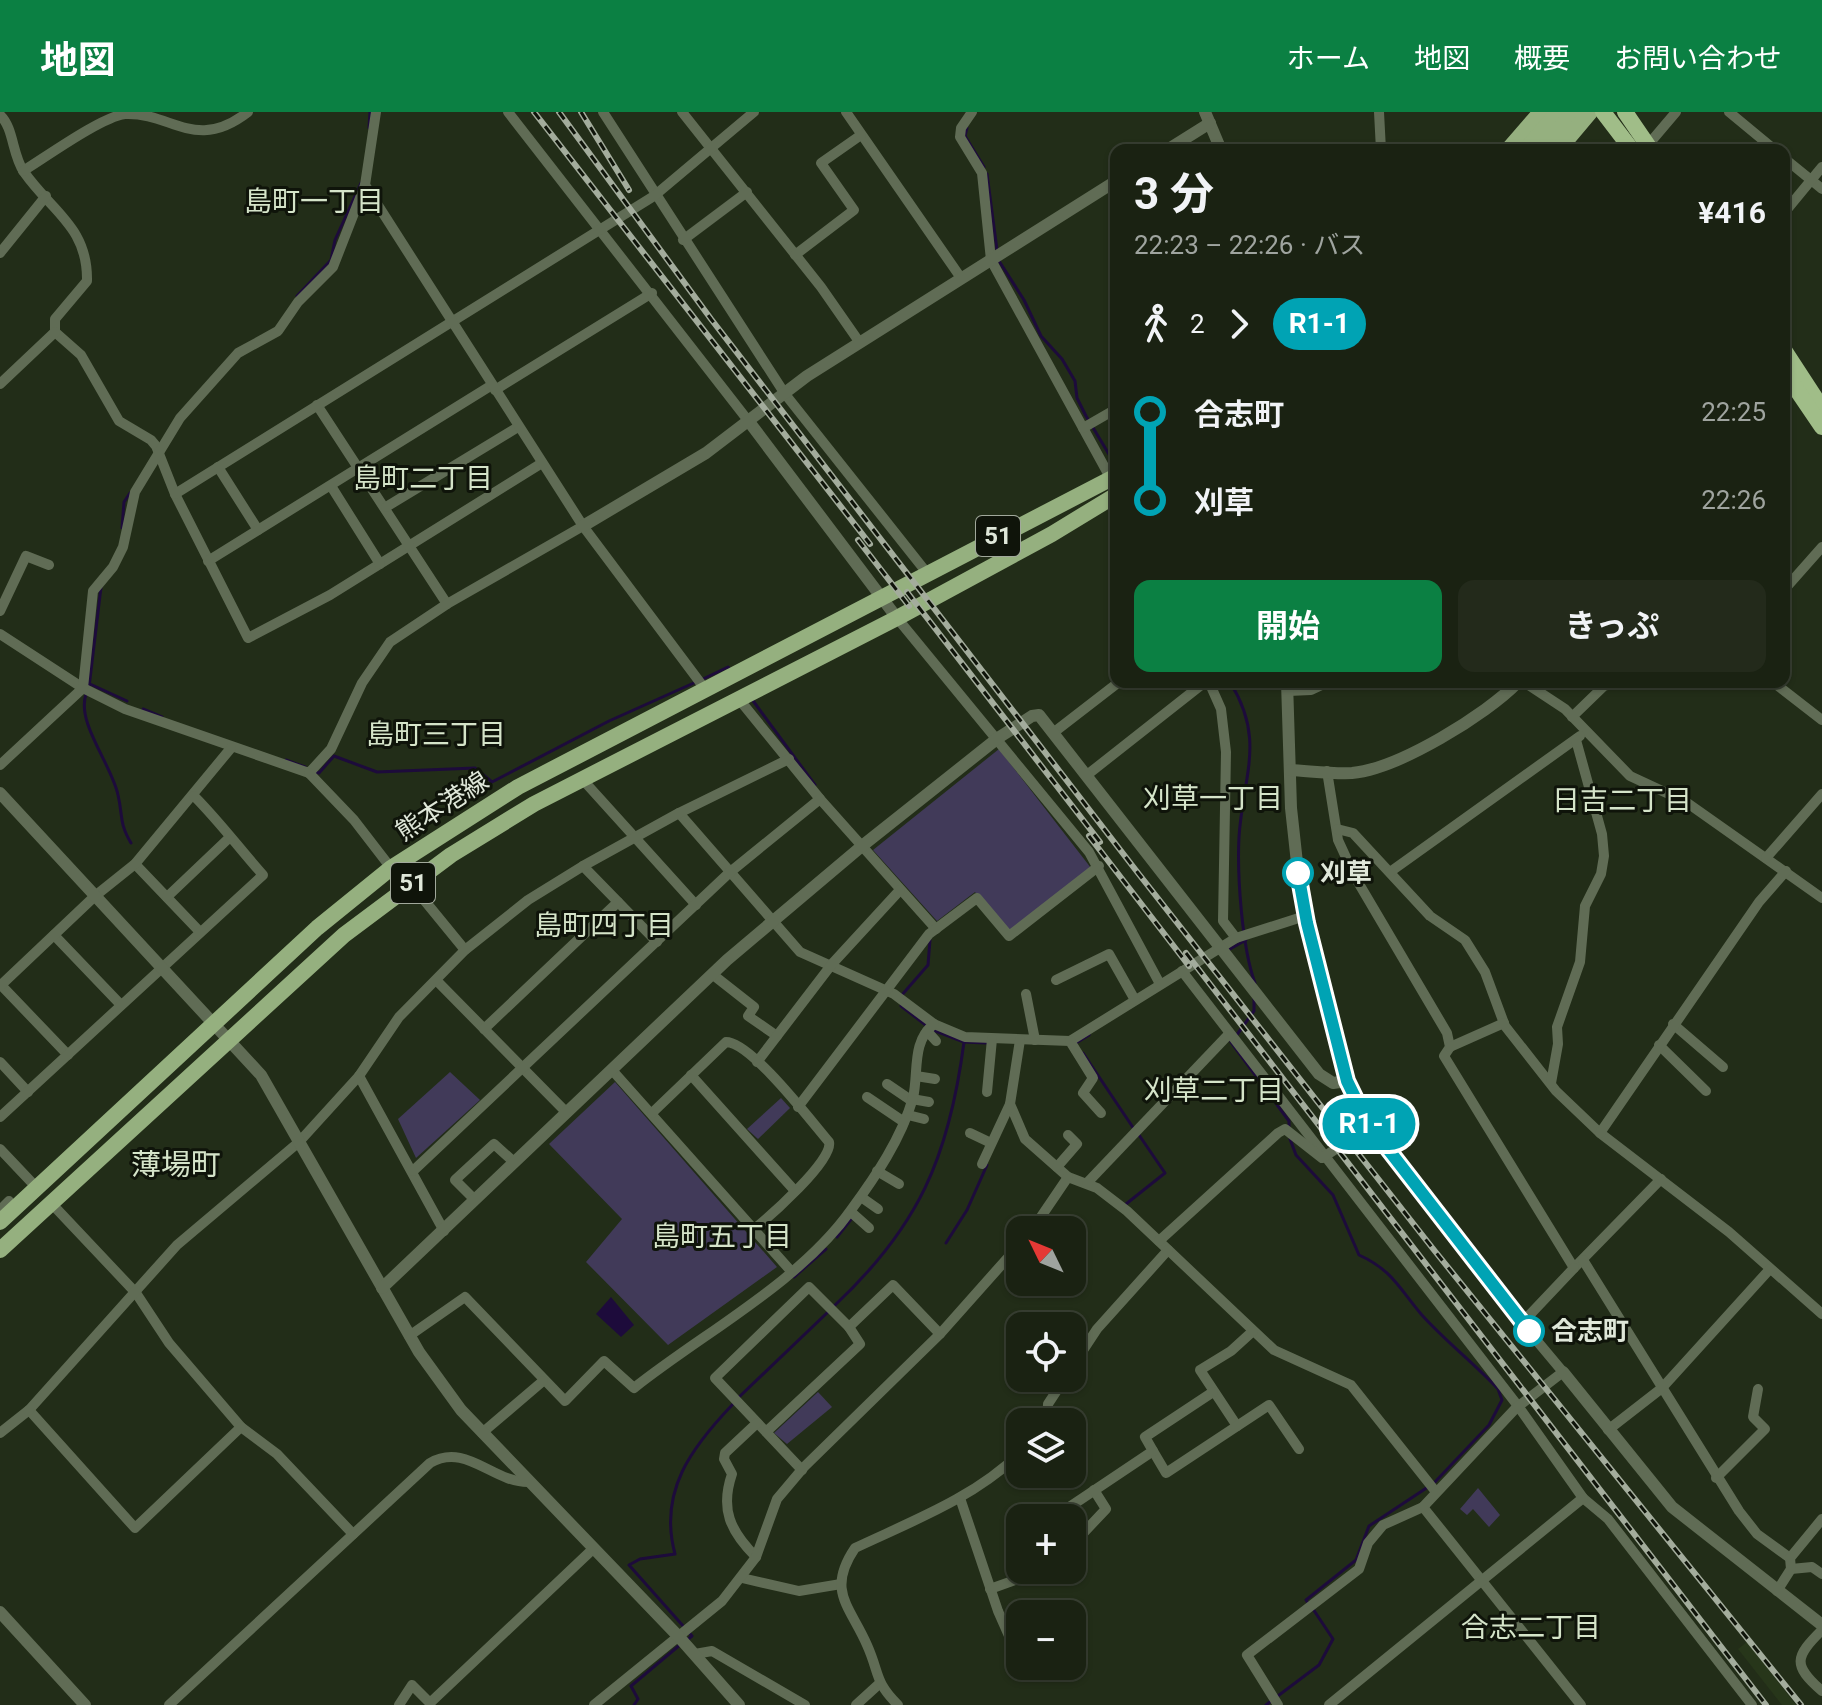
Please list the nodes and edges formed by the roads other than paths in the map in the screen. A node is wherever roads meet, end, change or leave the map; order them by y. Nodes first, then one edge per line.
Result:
1 (248, 112) edge
2 (376, 112) edge
3 (508, 112) edge
4 (603, 112) edge
5 (682, 112) edge
6 (754, 112) edge
7 (846, 112) edge
8 (972, 112) edge
9 (1379, 112) edge
10 (1541, 112) edge
11 (1558, 112) edge
12 (1574, 112) edge
13 (1590, 112) edge
14 (1603, 112) edge
15 (1625, 112) edge
16 (1676, 112) edge
17 (1729, 112) edge
18 (0, 115) edge
19 (1208, 118) edge
20 (861, 135) junction
21 (1175, 144) edge
22 (1219, 144) edge
23 (1381, 144) edge
24 (1513, 144) edge
25 (1531, 144) edge
26 (1547, 144) edge
27 (1563, 144) edge
28 (1639, 144) edge
29 (1642, 144) edge
30 (1648, 144) edge
31 (1768, 144) edge
32 (712, 146) junction
33 (1790, 163) edge
34 (1822, 167) edge
35 (23, 171) junction
36 (1811, 180) junction
37 (365, 185) junction
38 (1110, 185) edge
39 (1822, 189) edge
40 (747, 192) junction
41 (46, 196) junction
42 (654, 196) junction
43 (1790, 206) edge
44 (603, 230) junction
45 (683, 240) junction
46 (0, 253) edge
47 (795, 255) junction
48 (991, 260) junction
49 (961, 278) junction
50 (652, 293) junction
51 (452, 321) junction
52 (55, 332) junction
53 (860, 343) junction
54 (1790, 366) edge
55 (1790, 369) edge
56 (0, 384) edge
57 (494, 388) junction
58 (785, 394) junction
59 (317, 405) junction
60 (1822, 408) edge
61 (1110, 412) edge
62 (750, 423) junction
63 (518, 427) junction
64 (1822, 427) edge
65 (1083, 428) junction
66 (157, 450) junction
67 (542, 463) junction
68 (218, 467) junction
69 (360, 468) junction
70 (1110, 476) edge
71 (1110, 485) edge
72 (331, 486) junction
73 (1110, 486) edge
74 (175, 494) junction
75 (386, 507) junction
76 (1110, 508) edge
77 (583, 526) junction
78 (258, 530) junction
79 (1052, 534) junction
80 (410, 544) junction
81 (1822, 547) edge
82 (208, 561) junction
83 (380, 564) junction
84 (49, 565) dead end
85 (927, 573) junction
86 (1790, 583) edge
87 (881, 596) junction
88 (447, 604) junction
89 (0, 611) edge
90 (897, 618) junction
91 (0, 634) edge
92 (83, 688) junction
93 (1111, 688) edge
94 (1199, 688) edge
95 (1210, 688) edge
96 (1287, 688) edge
97 (1514, 688) edge
98 (1530, 688) edge
99 (1602, 688) edge
100 (1781, 688) edge
101 (705, 689) junction
102 (738, 698) junction
103 (1572, 717) junction
104 (1822, 720) edge
105 (1053, 733) junction
106 (1580, 735) junction
107 (998, 738) junction
108 (231, 748) junction
109 (789, 759) junction
110 (0, 765) edge
111 (1290, 770) junction
112 (1327, 771) junction
113 (309, 773) junction
114 (1087, 775) junction
115 (583, 780) junction
116 (0, 793) edge
117 (1822, 794) edge
118 (194, 796) junction
119 (820, 799) junction
120 (679, 813) junction
121 (1337, 829) junction
122 (229, 838) junction
123 (634, 839) junction
124 (862, 846) junction
125 (1766, 858) junction
126 (135, 864) junction
127 (583, 866) junction
128 (1099, 866) junction
129 (391, 868) junction
130 (1786, 871) junction
131 (1390, 872) junction
132 (729, 873) junction
133 (411, 884) junction
134 (900, 890) junction
135 (95, 896) junction
136 (167, 897) junction
137 (1822, 898) edge
138 (618, 902) junction
139 (696, 905) junction
140 (1305, 916) junction
141 (772, 921) junction
142 (936, 929) junction
143 (200, 932) junction
144 (54, 935) junction
145 (1236, 938) junction
146 (657, 942) junction
147 (1220, 948) junction
148 (465, 950) junction
149 (832, 964) junction
150 (162, 967) junction
151 (1182, 971) junction
152 (712, 974) junction
153 (1056, 980) dead end
154 (437, 981) junction
155 (1160, 984) junction
156 (0, 985) edge
157 (886, 990) junction
158 (1026, 994) dead end
159 (1135, 1000) junction
160 (121, 1005) junction
161 (213, 1023) junction
162 (1504, 1023) junction
163 (1673, 1024) junction
164 (930, 1027) junction
165 (484, 1029) junction
166 (1229, 1034) junction
167 (777, 1036) junction
168 (992, 1039) junction
169 (1020, 1040) junction
170 (1035, 1040) junction
171 (232, 1041) junction
172 (936, 1041) dead end
173 (1070, 1041) junction
174 (1659, 1045) junction
175 (1450, 1047) junction
176 (68, 1055) junction
177 (0, 1062) edge
178 (757, 1062) junction
179 (1723, 1067) dead end
180 (524, 1069) junction
181 (612, 1070) junction
182 (691, 1075) junction
183 (359, 1076) junction
184 (916, 1076) junction
185 (935, 1079) dead end
186 (1347, 1081) junction
187 (1551, 1083) junction
188 (887, 1084) dead end
189 (1706, 1091) dead end
190 (28, 1092) junction
191 (987, 1092) dead end
192 (867, 1097) dead end
193 (912, 1100) junction
194 (929, 1102) dead end
195 (1010, 1104) junction
196 (798, 1107) junction
197 (567, 1113) junction
198 (652, 1113) junction
199 (1101, 1113) dead end
200 (0, 1117) edge
201 (906, 1118) junction
202 (924, 1119) dead end
203 (970, 1133) dead end
204 (1600, 1133) junction
205 (1068, 1135) dead end
206 (1354, 1137) dead end
207 (299, 1142) junction
208 (991, 1143) junction
209 (0, 1149) edge
210 (1327, 1156) junction
211 (514, 1162) junction
212 (982, 1164) dead end
213 (1057, 1167) junction
214 (413, 1171) junction
215 (877, 1171) junction
216 (1068, 1177) junction
217 (1661, 1179) junction
218 (1087, 1183) junction
219 (899, 1184) dead end
220 (36, 1187) junction
221 (795, 1191) junction
222 (861, 1197) junction
223 (475, 1200) junction
224 (9, 1201) dead end
225 (52, 1204) junction
226 (878, 1209) dead end
227 (0, 1210) edge
228 (851, 1212) junction
229 (1042, 1216) edge
230 (0, 1222) edge
231 (869, 1228) dead end
232 (753, 1230) junction
233 (444, 1231) junction
234 (1159, 1241) junction
235 (0, 1250) edge
236 (1168, 1250) junction
237 (1006, 1260) edge
238 (1579, 1264) junction
239 (1770, 1269) junction
240 (791, 1271) junction
241 (382, 1288) junction
242 (136, 1293) junction
243 (1822, 1314) edge
244 (1522, 1323) junction
245 (849, 1327) junction
246 (1253, 1331) junction
247 (940, 1334) junction
248 (409, 1336) junction
249 (1086, 1346) edge
250 (1563, 1372) junction
251 (543, 1381) junction
252 (1662, 1388) junction
253 (1758, 1389) dead end
254 (1213, 1392) junction
255 (1518, 1406) junction
256 (29, 1410) junction
257 (757, 1423) junction
258 (1237, 1426) junction
259 (241, 1427) junction
260 (1608, 1430) junction
261 (766, 1432) junction
262 (0, 1433) edge
263 (482, 1433) junction
264 (1299, 1449) dead end
265 (1153, 1451) junction
266 (1006, 1467) edge
267 (802, 1470) junction
268 (1716, 1478) junction
269 (529, 1482) junction
270 (1094, 1490) junction
271 (1436, 1492) junction
272 (960, 1498) junction
273 (1583, 1498) junction
274 (1074, 1504) edge
275 (1423, 1507) junction
276 (1822, 1519) edge
277 (1086, 1530) edge
278 (353, 1534) junction
279 (594, 1548) junction
280 (756, 1557) junction
281 (1790, 1564) junction
282 (1822, 1574) edge
283 (742, 1578) junction
284 (1482, 1582) junction
285 (1006, 1583) edge
286 (841, 1584) junction
287 (990, 1589) junction
288 (1777, 1591) junction
289 (0, 1612) edge
290 (1006, 1628) edge
291 (1822, 1628) edge
292 (679, 1637) junction
293 (695, 1654) junction
294 (879, 1684) junction
295 (1822, 1691) edge
296 (85, 1705) edge
297 (169, 1705) edge
298 (399, 1705) edge
299 (594, 1705) edge
300 (739, 1705) edge
301 (805, 1705) edge
302 (856, 1705) edge
303 (898, 1705) edge
304 (1277, 1705) edge
305 (1329, 1705) edge
306 (1581, 1705) edge
307 (1752, 1705) edge

1 - 35 street
2 - 37 street
3 - 44 street
4 - 42 street
5 - 32 street
6 - 32 street
7 - 20 street
8 - 48 street
9 - 23 street
10 - 24 main road
11 - 25 main road
12 - 26 main road
13 - 27 main road
14 - 28 highway
15 - 29 highway
16 - 30 street
17 - 31 street
18 - 35 street
19 - 21 street
19 - 22 street
20 - 47 street
20 - 49 street
32 - 40 street
32 - 42 street
33 - 36 street
34 - 36 street
35 - 41 street
36 - 39 street
36 - 43 street
37 - 51 street
37 - 66 street
38 - 48 street
40 - 45 street
40 - 47 street
41 - 46 street
41 - 52 street
42 - 44 street
42 - 45 street
44 - 50 street
44 - 51 street
45 - 58 street
47 - 53 street
48 - 49 street
48 - 65 street
49 - 53 street
50 - 57 street
50 - 62 street
51 - 57 street
51 - 59 street
52 - 56 street
52 - 66 street
53 - 58 street
54 - 60 highway
55 - 64 highway
57 - 63 street
57 - 69 street
58 - 62 street
58 - 85 street
59 - 68 street
59 - 69 street
61 - 65 street
62 - 77 street
62 - 87 street
63 - 67 street
63 - 75 street
65 - 70 street
66 - 74 street
66 - 92 street
67 - 77 street
67 - 80 street
68 - 74 street
68 - 78 street
69 - 72 street
69 - 75 street
71 - 85 main road, 熊本港線 / 51
72 - 78 street
72 - 83 street
73 - 79 main road, 熊本港線 / 51
74 - 82 street
75 - 80 street
76 - 79 main road, 熊本港線 / 51
77 - 88 street
77 - 101 street
78 - 82 street
79 - 90 main road, 熊本港線 / 51
80 - 83 street
80 - 88 street
81 - 86 street
82 - 83 street
84 - 89 street
85 - 87 main road, 熊本港線 / 51
87 - 90 street
87 - 101 main road, 熊本港線 / 51
88 - 113 street
90 - 102 main road, 熊本港線 / 51
90 - 107 street
91 - 92 street
92 - 108 street
92 - 110 street
93 - 105 street
94 - 114 street
95 - 145 street
96 - 111 street
97 - 112 street
98 - 103 street
99 - 103 street
100 - 104 street
101 - 129 main road, 熊本港線 / 51
102 - 109 street
102 - 115 main road, 熊本港線 / 51
103 - 106 street
105 - 107 street
105 - 114 street
106 - 125 street
106 - 131 street
106 - 187 street
107 - 124 street
107 - 128 street
108 - 113 street
108 - 118 street
109 - 119 street
109 - 120 street
111 - 112 street
111 - 140 street
112 - 121 street
113 - 129 street
114 - 147 street
115 - 123 street
115 - 133 main road, 熊本港線 / 51
116 - 135 street
117 - 125 street
118 - 122 street
118 - 126 street
119 - 124 street
119 - 132 street
120 - 123 street
120 - 132 street
121 - 131 street
121 - 175 street
122 - 136 street
122 - 143 street
123 - 127 street
123 - 139 street
124 - 134 street
124 - 141 street
125 - 130 street
126 - 135 street
126 - 136 street
127 - 138 street
127 - 148 street
128 - 142 street
128 - 155 street
129 - 161 main road, 熊本港線 / 51
130 - 137 street
130 - 163 street
131 - 162 street
132 - 139 street
132 - 141 street
133 - 148 street
133 - 171 main road, 熊本港線 / 51
134 - 142 street
134 - 149 street
135 - 144 street
135 - 150 street
136 - 143 street
138 - 146 street
138 - 165 street
139 - 146 street
140 - 145 street
140 - 186 street
141 - 149 street
141 - 152 street
142 - 157 street
143 - 150 street
144 - 156 street
144 - 160 street
145 - 147 street
146 - 180 street
147 - 151 street
147 - 186 street
148 - 154 street
149 - 157 street
149 - 167 street
150 - 160 street
150 - 161 street
151 - 155 street
151 - 166 street
152 - 167 street
152 - 181 street
153 - 159 street
154 - 165 street
154 - 183 street
155 - 159 street
156 - 176 street
157 - 164 street
157 - 196 street
158 - 170 street
159 - 173 street
160 - 176 street
161 - 171 street
161 - 220 main road, 熊本港線 / 51
162 - 175 street
162 - 187 street
163 - 174 street
163 - 179 street
164 - 168 street
164 - 172 street
164 - 184 street
165 - 180 street
166 - 210 street
166 - 218 street
167 - 178 street
168 - 169 street
168 - 191 street
169 - 170 street
169 - 195 street
170 - 173 street
171 - 207 street
171 - 225 main road, 熊本港線 / 51
173 - 199 street
174 - 189 street
174 - 204 street
175 - 238 street
176 - 190 street
177 - 190 street
178 - 182 street
178 - 196 street
180 - 197 street
180 - 214 street
181 - 197 street
181 - 198 street
182 - 198 street
182 - 221 street
183 - 207 street
183 - 214 street
184 - 185 street
184 - 193 street
186 - 244 street
187 - 204 street
188 - 193 street
190 - 200 street
192 - 201 street
193 - 194 street
193 - 201 street
195 - 208 street
195 - 213 street
196 - 221 street
197 - 211 street
198 - 232 street
201 - 202 street
201 - 215 street
203 - 208 street
204 - 217 street
205 - 213 street
206 - 210 street
207 - 241 street
207 - 242 street
208 - 212 street
209 - 220 street
210 - 234 street
210 - 255 street
211 - 223 street
211 - 223 street
213 - 216 street
214 - 233 street
215 - 219 street
215 - 222 street
216 - 218 street
216 - 229 street
217 - 238 street
217 - 239 street
218 - 234 street
220 - 225 street
220 - 230 main road, 熊本港線 / 51
221 - 232 street
222 - 226 street
222 - 228 street
223 - 233 street
224 - 227 street
225 - 235 main road, 熊本港線 / 51
225 - 242 street
228 - 231 street
228 - 240 street
232 - 240 street
233 - 241 street
234 - 236 street
236 - 246 street
236 - 249 street
237 - 247 street
238 - 244 street
238 - 252 street
239 - 243 street
239 - 252 street
240 - 251 street
241 - 248 street
242 - 256 street
242 - 259 street
244 - 250 street
245 - 247 street
245 - 257 street
245 - 261 street
246 - 254 street
246 - 271 street
247 - 267 street
248 - 251 street
248 - 263 street
250 - 255 street
250 - 260 street
251 - 263 street
252 - 260 street
252 - 268 street
253 - 268 street
254 - 258 street
254 - 265 street
255 - 271 street
255 - 273 street
256 - 259 street
256 - 262 street
257 - 261 street
257 - 280 street
258 - 264 street
258 - 265 street
259 - 278 street
260 - 288 street
261 - 267 street
263 - 269 street
265 - 270 street
266 - 272 street
267 - 280 street
268 - 281 street
269 - 278 street
269 - 279 street
270 - 274 street
270 - 277 street
271 - 275 street
272 - 286 street
272 - 287 street
273 - 284 street
273 - 307 street
275 - 284 street
275 - 304 street
276 - 281 street
278 - 297 street
279 - 292 street
279 - 298 street
280 - 283 street
281 - 282 street
281 - 288 street
283 - 286 street
283 - 292 street
284 - 305 street
284 - 306 street
285 - 287 street
286 - 294 street
287 - 290 street
288 - 291 street
289 - 296 street
291 - 295 street
292 - 293 street
292 - 299 street
293 - 300 street
293 - 301 street
294 - 302 street
294 - 303 street

